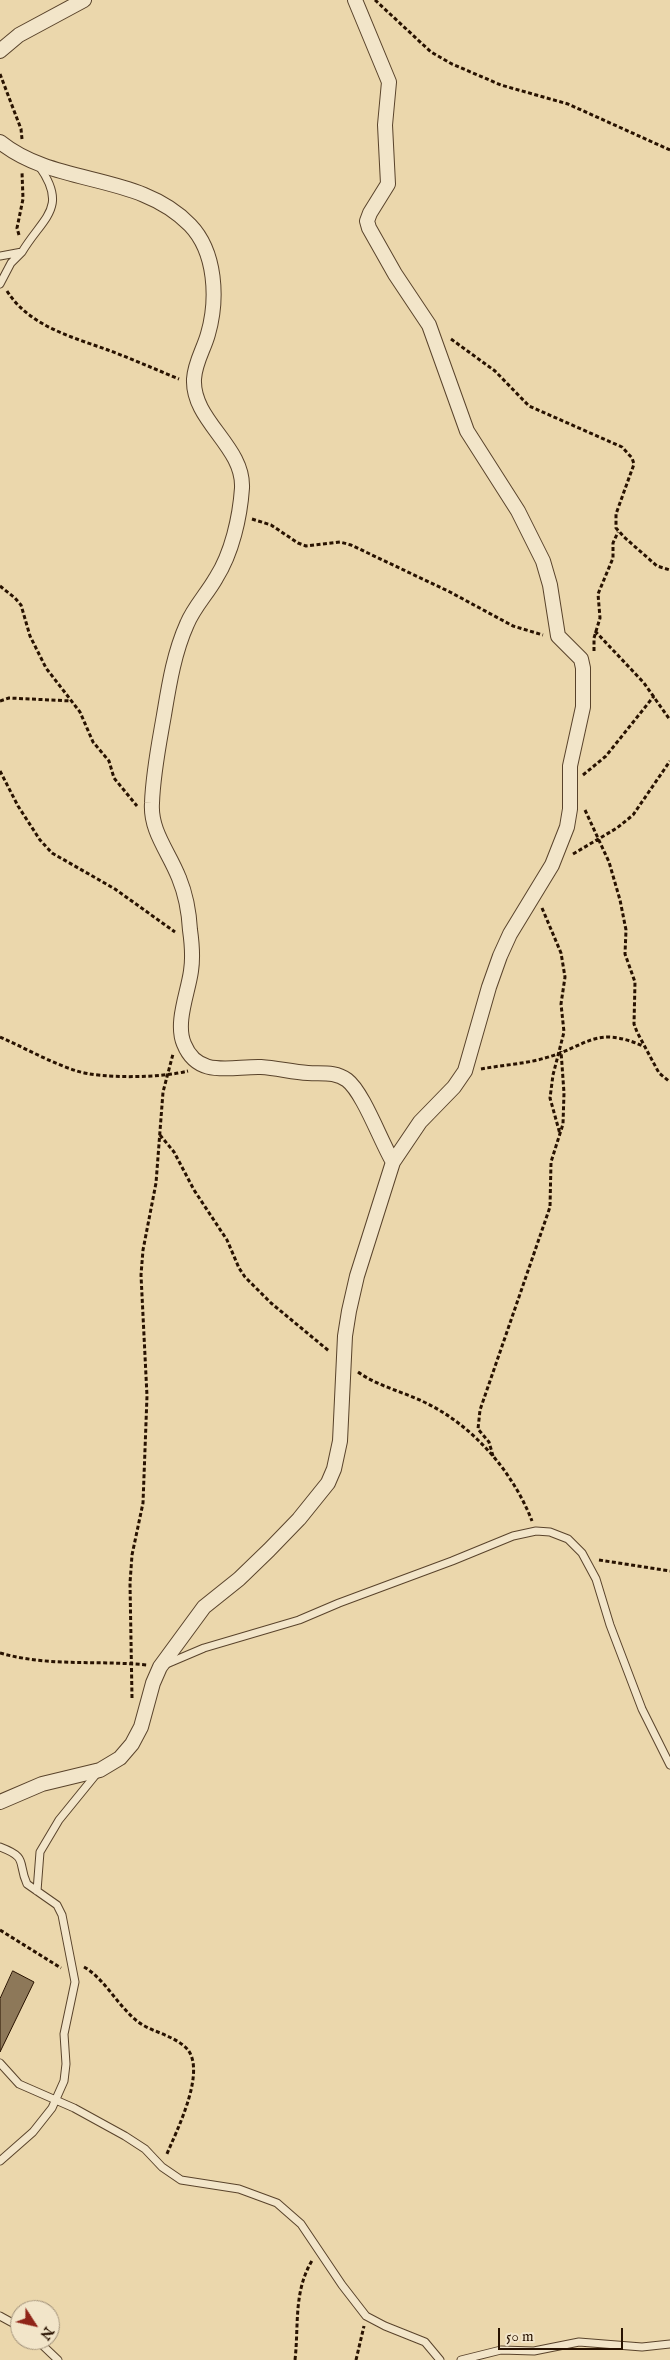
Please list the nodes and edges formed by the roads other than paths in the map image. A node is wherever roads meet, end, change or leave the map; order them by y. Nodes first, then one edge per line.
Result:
1 (84, 0) edge
2 (356, 0) edge
3 (0, 51) edge
4 (0, 142) edge
5 (37, 163) junction
6 (22, 252) junction
7 (0, 256) edge
8 (1, 283) edge
9 (393, 1162) junction
10 (160, 1667) junction
11 (670, 1765) edge
12 (100, 1770) junction
13 (0, 1802) edge
14 (0, 1847) edge
15 (37, 1891) junction
16 (0, 2063) edge
17 (56, 2100) junction
18 (0, 2161) edge
19 (670, 2344) edge
20 (47, 2350) edge
21 (58, 2360) edge
22 (440, 2360) edge
23 (462, 2360) edge

1 - 3 street
2 - 9 street
4 - 5 street
5 - 6 lane
5 - 9 street
6 - 7 lane
6 - 8 lane
9 - 10 street
10 - 11 lane
10 - 12 street
12 - 13 street
12 - 15 lane
14 - 15 lane
15 - 17 lane
16 - 17 lane
17 - 18 lane
17 - 22 lane
19 - 23 lane
20 - 21 lane

